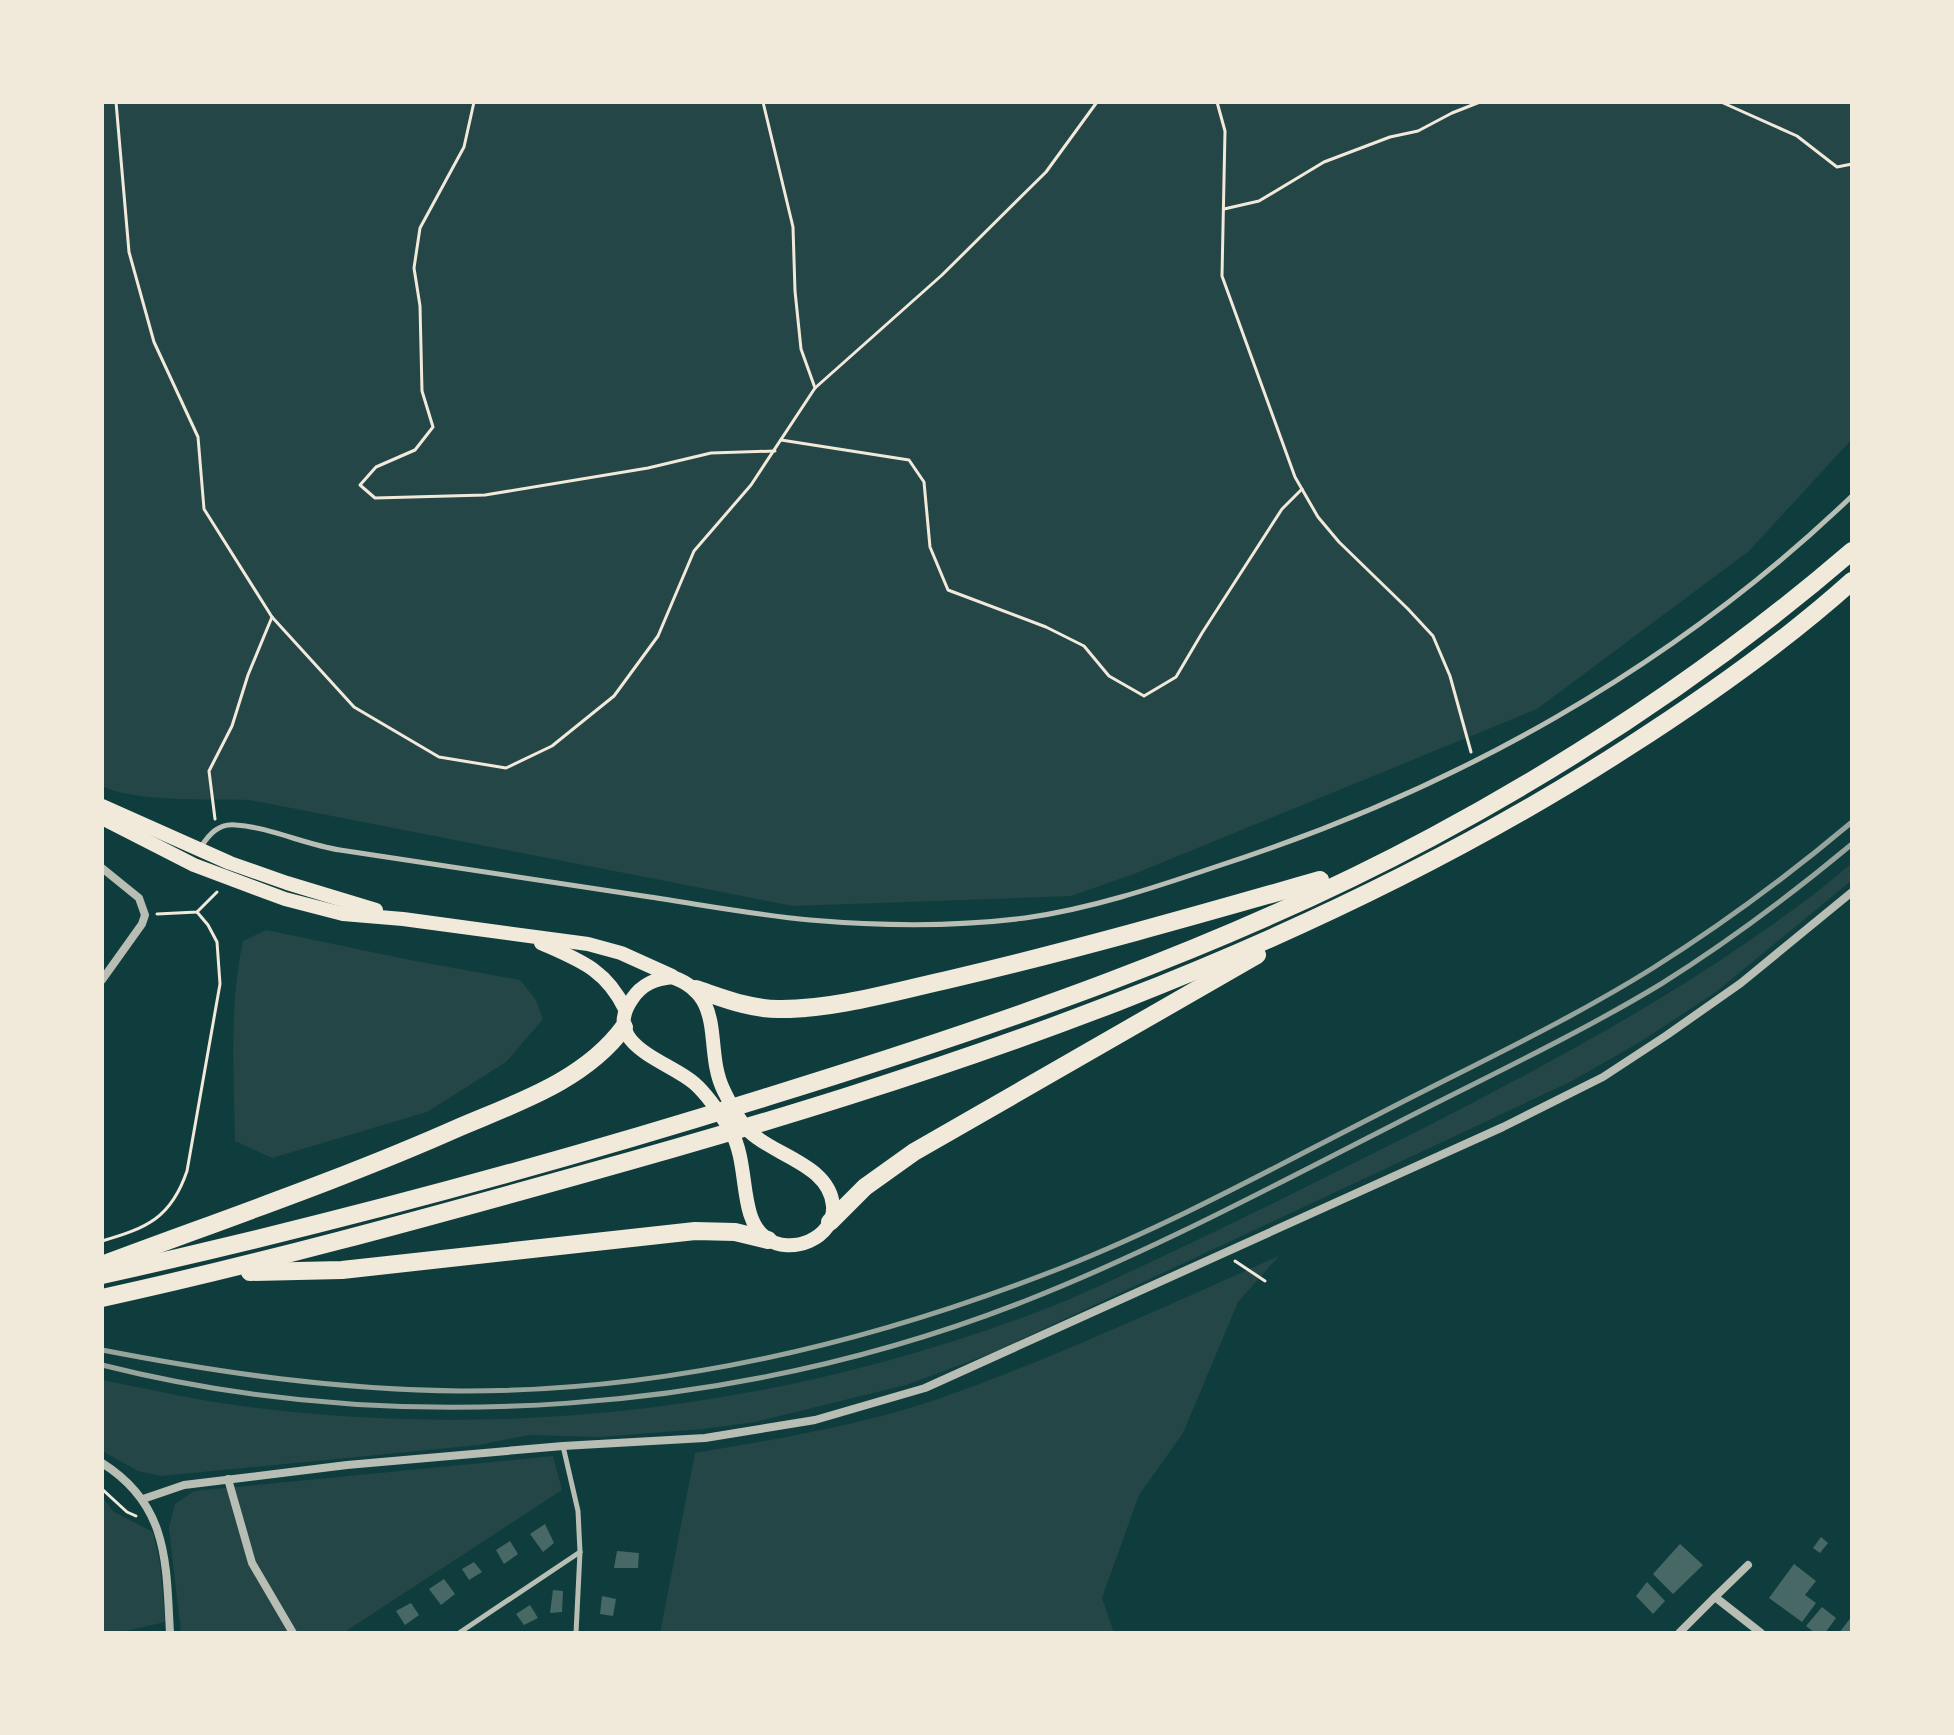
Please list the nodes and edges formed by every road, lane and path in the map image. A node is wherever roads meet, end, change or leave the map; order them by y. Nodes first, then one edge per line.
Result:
1 (116, 102) edge
2 (474, 102) edge
3 (763, 102) edge
4 (1097, 102) edge
5 (1217, 102) edge
6 (1480, 102) edge
7 (1721, 102) edge
8 (1852, 164) edge
9 (1224, 209) junction
10 (815, 388) junction
11 (781, 440) junction
12 (775, 451) junction
13 (1302, 489) junction
14 (1852, 496) edge
15 (1852, 551) edge
16 (1852, 581) edge
17 (272, 617) junction
18 (1476, 762) junction
19 (102, 806) edge
20 (102, 818) edge
21 (219, 827) junction
22 (199, 850) junction
23 (1377, 864) junction
24 (194, 865) junction
25 (102, 868) edge
26 (1852, 892) edge
27 (1336, 909) junction
28 (145, 915) junction
29 (403, 919) junction
30 (529, 938) junction
31 (672, 977) junction
32 (102, 980) edge
33 (696, 989) junction
34 (625, 1018) junction
35 (830, 1222) junction
36 (768, 1240) junction
37 (102, 1241) edge
38 (1223, 1254) junction
39 (102, 1265) edge
40 (227, 1271) junction
41 (102, 1275) edge
42 (1265, 1281) dead end
43 (102, 1298) edge
44 (563, 1446) junction
45 (102, 1463) edge
46 (228, 1479) junction
47 (102, 1489) edge
48 (143, 1499) junction
49 (151, 1514) junction
50 (580, 1552) junction
51 (1748, 1565) dead end
52 (1715, 1597) junction
53 (170, 1633) edge
54 (293, 1633) edge
55 (459, 1633) edge
56 (576, 1633) edge
57 (1679, 1633) edge
58 (1761, 1633) edge

1 - 17 path
2 - 12 path
3 - 10 path
4 - 10 path
5 - 9 path
6 - 9 path
7 - 8 path
9 - 13 path
10 - 11 path
11 - 12 path
11 - 13 path
12 - 17 path
13 - 18 path
14 - 18 lane
15 - 23 highway
16 - 27 highway
17 - 21 path
18 - 21 lane
19 - 22 main road
20 - 24 main road
21 - 22 lane
22 - 24 lane
22 - 29 main road
23 - 33 highway
23 - 41 highway
24 - 29 main road
25 - 28 street
26 - 38 street
27 - 35 highway
27 - 40 highway
28 - 32 street
28 - 37 path
29 - 30 main road
30 - 31 main road
30 - 34 main road
31 - 33 main road
31 - 34 main road
33 - 35 main road
34 - 36 main road
34 - 39 highway
35 - 36 main road
36 - 40 highway
38 - 42 path
38 - 44 street
40 - 43 highway
44 - 46 street
44 - 50 lane
45 - 48 street
46 - 48 street
46 - 54 street
47 - 49 path
48 - 49 street
49 - 53 street
50 - 55 lane
50 - 56 lane
51 - 52 street
52 - 57 street
52 - 58 street

